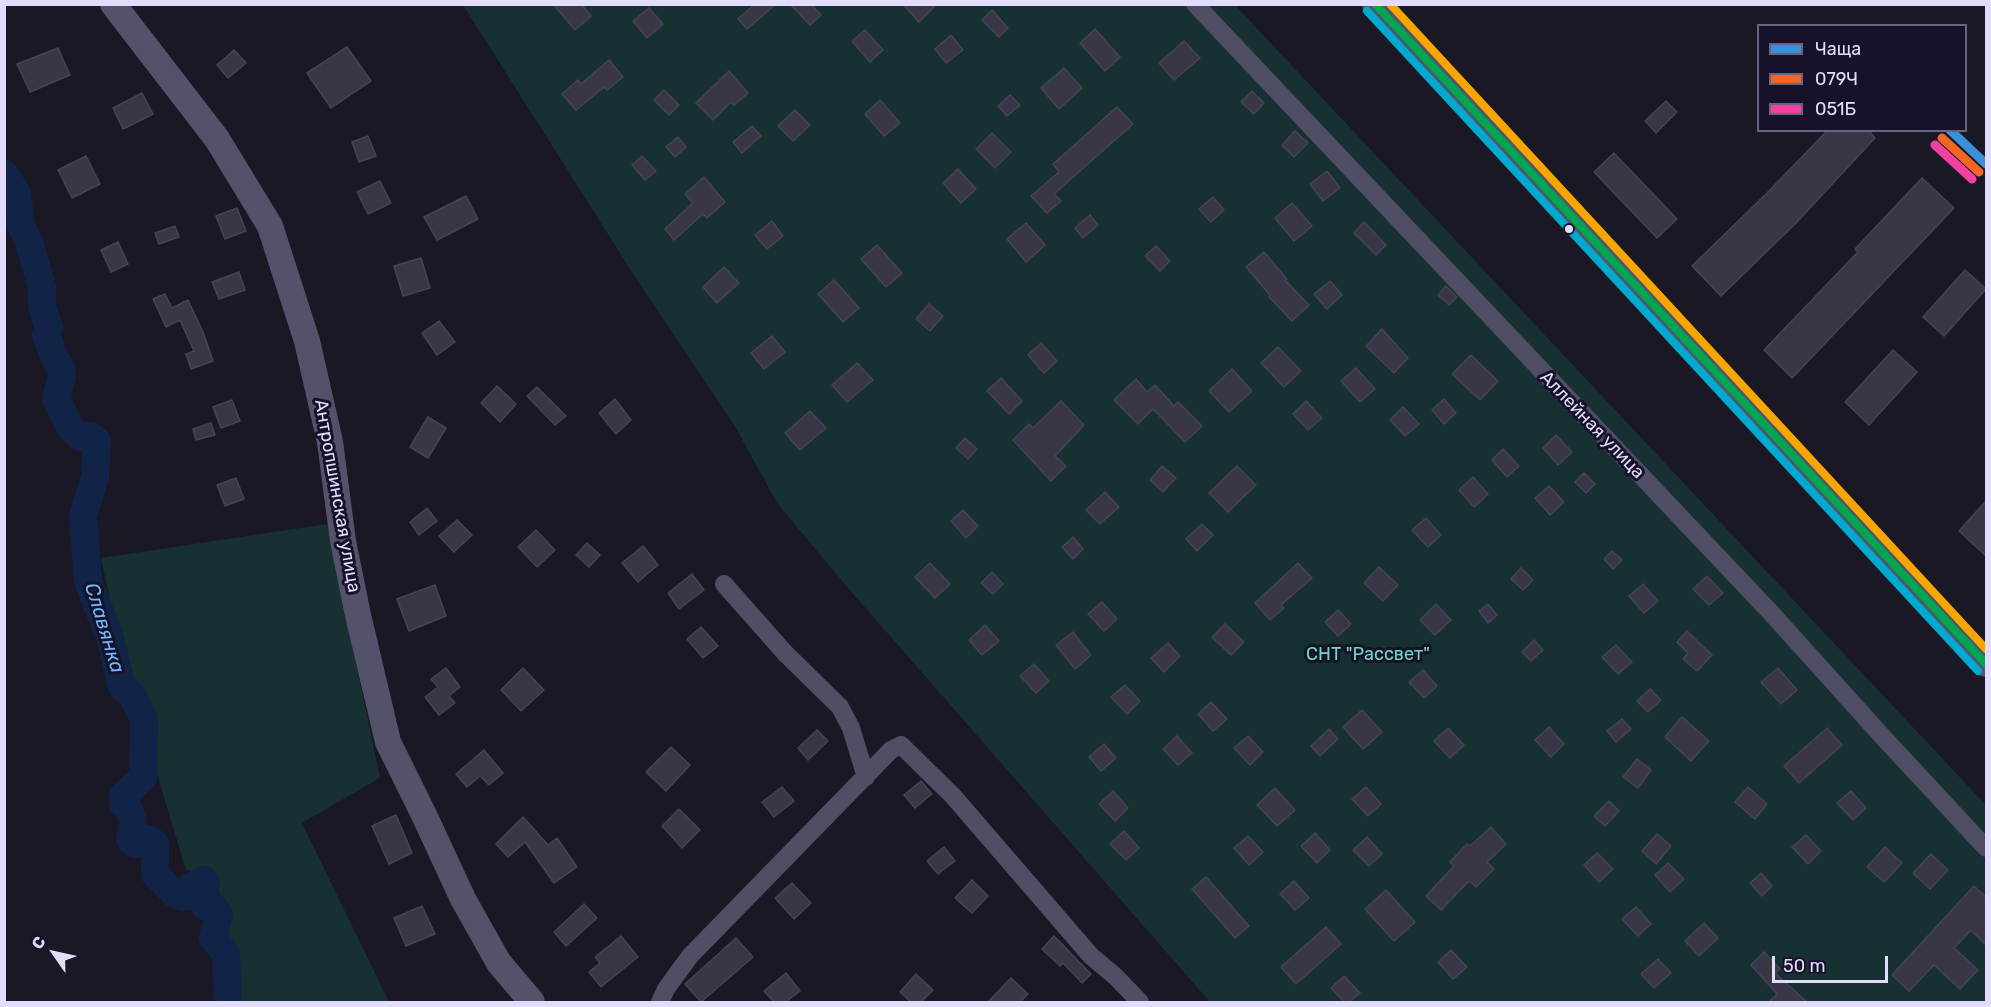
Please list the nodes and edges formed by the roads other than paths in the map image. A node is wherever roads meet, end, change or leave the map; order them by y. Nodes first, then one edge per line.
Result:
1 (113, 4) edge
2 (1195, 4) edge
3 (1375, 4) edge
4 (724, 584) dead end
5 (1986, 664) edge
6 (866, 777) junction
7 (1986, 848) edge
8 (532, 1002) edge
9 (660, 1002) edge
10 (1140, 1002) edge

1 - 8 street, Антропшинская улица
2 - 7 street, Аллейная улица
3 - 5 street
4 - 6 street
6 - 9 street
6 - 10 street

